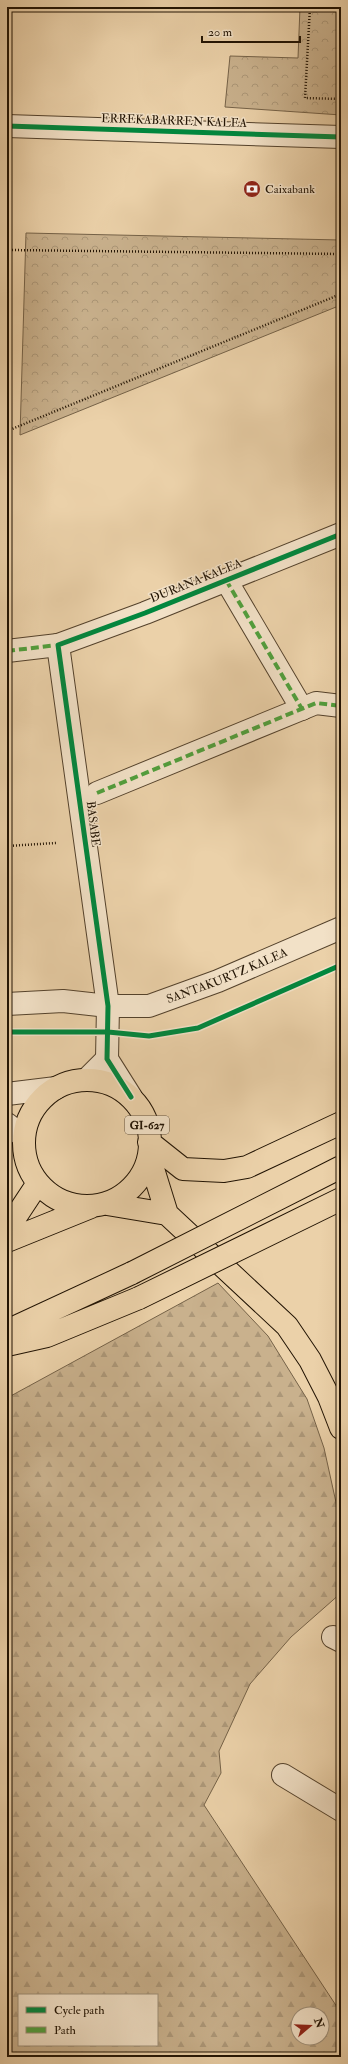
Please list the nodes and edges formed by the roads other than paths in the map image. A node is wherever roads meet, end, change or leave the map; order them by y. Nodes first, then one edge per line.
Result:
1 (7, 126) edge
2 (341, 137) edge
3 (341, 534) edge
4 (226, 580) junction
5 (58, 645) junction
6 (7, 651) edge
7 (341, 706) edge
8 (302, 709) junction
9 (97, 793) dead end
10 (341, 928) edge
11 (7, 1004) edge
12 (108, 1006) junction
13 (107, 1059) junction
14 (86, 1080) junction
15 (56, 1088) junction
16 (7, 1094) edge
17 (131, 1097) junction
18 (341, 1123) edge
19 (15, 1131) edge
20 (149, 1149) junction
21 (341, 1167) edge
22 (38, 1183) junction
23 (341, 1199) edge
24 (100, 1205) junction
25 (168, 1214) junction
26 (7, 1230) edge
27 (7, 1241) edge
28 (7, 1332) edge
29 (7, 1345) edge
30 (341, 1428) edge
31 (283, 1775) dead end
32 (341, 1810) edge

1 - 2 street, ERREKABARREN KALEA
3 - 4 street, DURANA KALEA
4 - 5 street, DURANA KALEA
4 - 8 street
5 - 6 street, DURANA KALEA
5 - 12 street, BASABE
7 - 8 street
8 - 9 street
10 - 12 street, SANTAKURTZ KALEA
11 - 12 street, SANTAKURTZ KALEA
12 - 13 street, BASABE
13 - 14 street
13 - 17 street
14 - 15 main road, GI-627
14 - 17 main road, GI-627
15 - 16 street
15 - 19 main road, GI-627
17 - 20 main road, GI-627
18 - 20 main road, GI-627
19 - 22 main road, GI-627
20 - 24 main road
20 - 25 main road, GI-627
21 - 28 main road, bridge
22 - 24 main road, GI-627
22 - 26 main road
23 - 29 main road, bridge
24 - 25 main road, GI-627
24 - 27 main road
25 - 30 main road, GI-627
31 - 32 street

